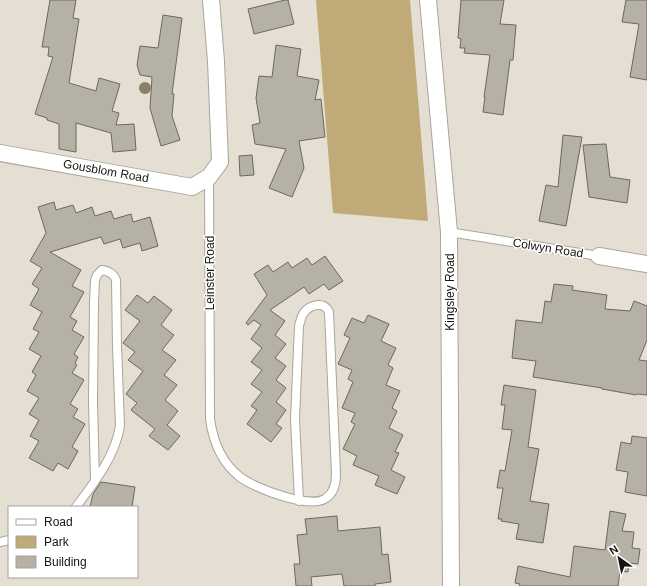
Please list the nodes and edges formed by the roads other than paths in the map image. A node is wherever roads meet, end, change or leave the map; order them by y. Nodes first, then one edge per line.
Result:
1 (211, 0) edge
2 (428, 0) edge
3 (0, 153) edge
4 (209, 177) junction
5 (449, 232) junction
6 (599, 256) joint
7 (647, 264) edge
8 (95, 479) junction
9 (299, 501) junction
10 (77, 506) edge
11 (451, 586) edge

1 - 4 street
2 - 5 street, Kingsley Road
3 - 4 street, Gousblom Road
4 - 9 lane, Leinster Road
5 - 6 lane, Colwyn Road
5 - 11 street, Kingsley Road
6 - 7 street, Colwyn Road
8 - 8 lane
8 - 10 lane
9 - 9 lane, Leinster Road

